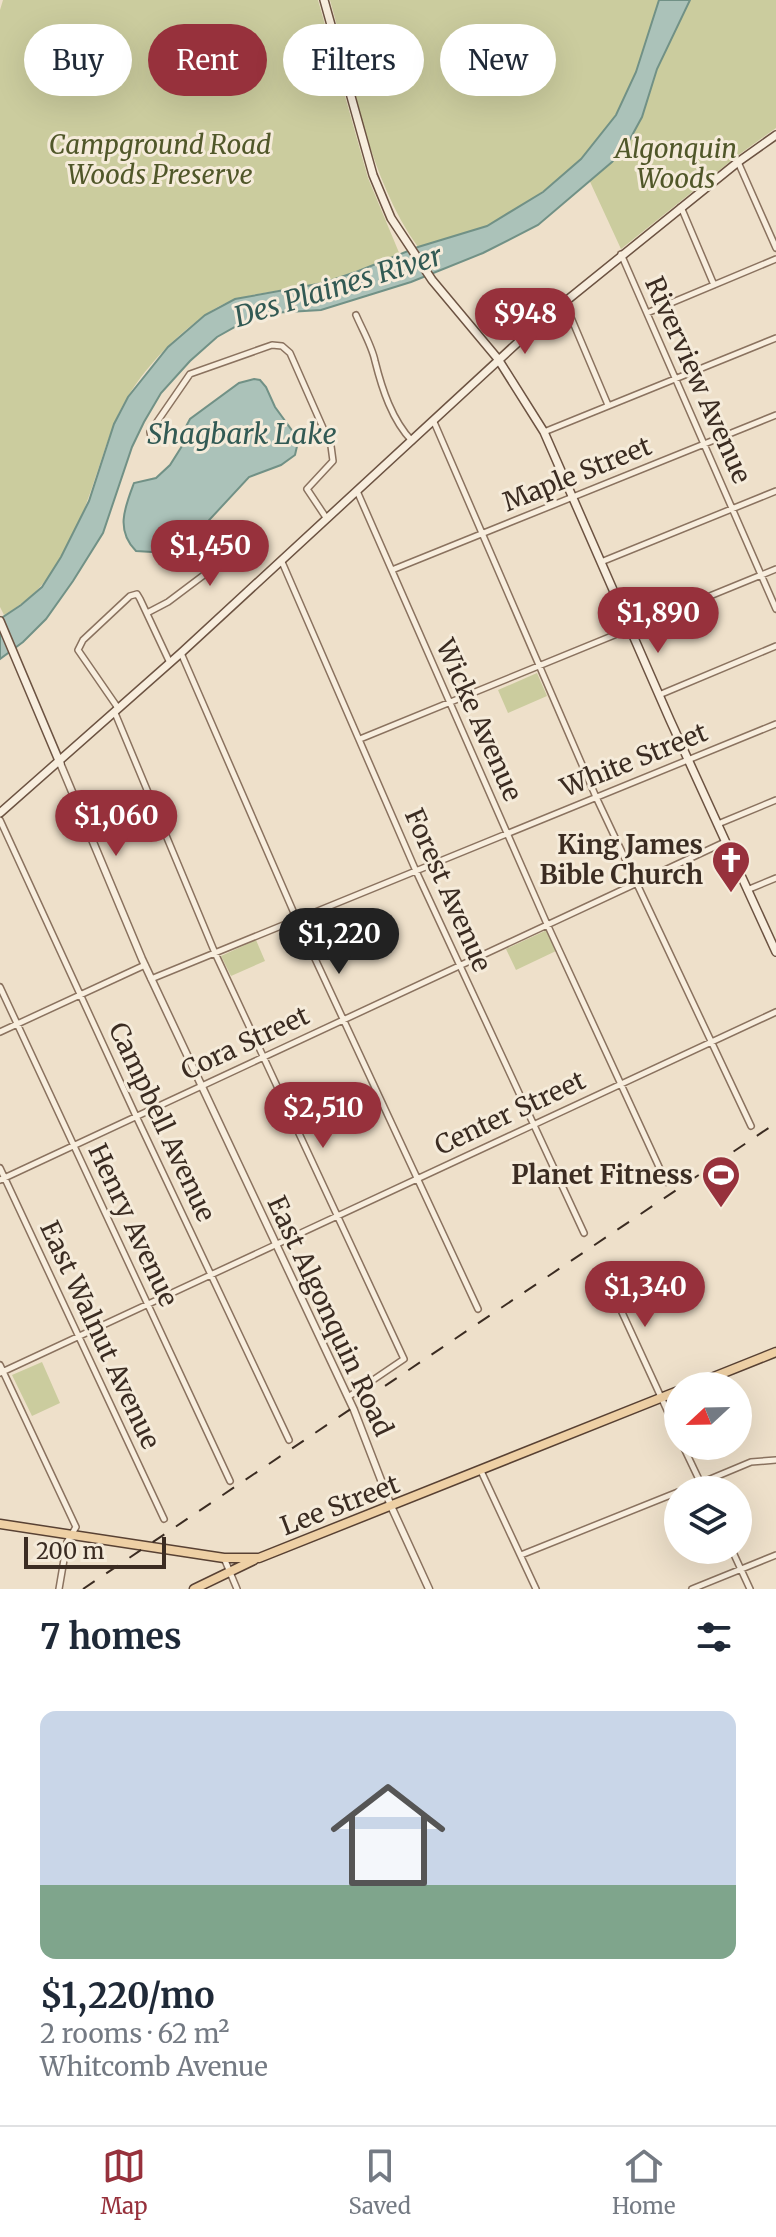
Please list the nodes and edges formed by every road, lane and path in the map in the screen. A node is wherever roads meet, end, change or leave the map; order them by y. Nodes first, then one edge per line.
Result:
1 (324, 0) edge
2 (776, 135) edge
3 (738, 162) junction
4 (681, 207) junction
5 (776, 248) edge
6 (621, 254) junction
7 (776, 259) edge
8 (714, 285) junction
9 (564, 301) junction
10 (647, 313) junction
11 (356, 315) dead end
12 (776, 338) edge
13 (498, 359) junction
14 (676, 379) junction
15 (608, 405) junction
16 (776, 415) edge
17 (434, 422) junction
18 (544, 432) junction
19 (412, 441) junction
20 (152, 442) dead end
21 (704, 444) junction
22 (357, 491) junction
23 (776, 491) edge
24 (573, 497) junction
25 (732, 509) junction
26 (327, 519) junction
27 (484, 533) junction
28 (257, 535) dead end
29 (282, 562) junction
30 (601, 562) junction
31 (776, 569) edge
32 (392, 570) junction
33 (761, 575) junction
34 (776, 609) edge
35 (147, 613) junction
36 (0, 621) edge
37 (630, 628) junction
38 (776, 646) edge
39 (181, 653) junction
40 (170, 663) junction
41 (540, 665) junction
42 (659, 695) junction
43 (450, 703) junction
44 (117, 711) junction
45 (776, 724) edge
46 (360, 739) junction
47 (688, 760) junction
48 (60, 763) junction
49 (596, 797) junction
50 (776, 800) edge
51 (0, 813) edge
52 (0, 820) edge
53 (717, 824) junction
54 (507, 834) junction
55 (725, 842) junction
56 (416, 871) junction
57 (776, 878) edge
58 (637, 882) junction
59 (747, 890) junction
60 (297, 920) junction
61 (547, 924) junction
62 (776, 952) edge
63 (215, 953) junction
64 (145, 965) junction
65 (459, 965) junction
66 (151, 979) junction
67 (0, 987) edge
68 (80, 995) junction
69 (776, 1012) edge
70 (343, 1019) junction
71 (18, 1024) junction
72 (0, 1032) edge
73 (710, 1042) junction
74 (263, 1057) junction
75 (621, 1084) junction
76 (200, 1086) junction
77 (136, 1116) junction
78 (534, 1124) junction
79 (751, 1126) dead end
80 (74, 1146) junction
81 (0, 1168) edge
82 (2, 1179) edge
83 (417, 1179) junction
84 (666, 1182) dead end
85 (337, 1216) junction
86 (584, 1233) dead end
87 (276, 1245) junction
88 (603, 1271) dead end
89 (212, 1274) junction
90 (148, 1304) junction
91 (478, 1309) dead end
92 (78, 1337) junction
93 (776, 1352) edge
94 (0, 1365) edge
95 (2, 1372) edge
96 (726, 1372) edge
97 (348, 1397) junction
98 (664, 1397) edge
99 (661, 1398) junction
100 (664, 1404) edge
101 (289, 1440) dead end
102 (776, 1460) edge
103 (481, 1471) junction
104 (724, 1476) edge
105 (230, 1481) dead end
106 (664, 1498) edge
107 (391, 1506) junction
108 (164, 1519) dead end
109 (0, 1524) edge
110 (71, 1536) junction
111 (521, 1555) junction
112 (776, 1555) edge
113 (224, 1558) junction
114 (259, 1558) junction
115 (739, 1564) edge
116 (741, 1569) junction
117 (230, 1571) junction
118 (59, 1589) edge
119 (194, 1589) edge
120 (237, 1589) edge
121 (429, 1589) edge
122 (536, 1589) edge
123 (692, 1589) edge
124 (750, 1589) edge

1 - 13 main road
2 - 3 main road
3 - 4 main road
3 - 5 street
4 - 6 main road
4 - 8 street
6 - 9 main road
6 - 10 street, Riverview Avenue
7 - 8 street
8 - 10 street
9 - 13 main road
9 - 15 street
10 - 14 street, Riverview Avenue
11 - 19 street
12 - 14 street
13 - 17 main road
13 - 18 main road
14 - 15 street
14 - 21 street, Riverview Avenue
15 - 18 street
16 - 21 street, Maple Street
17 - 19 main road
17 - 27 street
18 - 24 main road
19 - 22 main road
20 - 26 street
21 - 24 street, Maple Street
21 - 25 street, Riverview Avenue
22 - 26 main road
22 - 32 street, Wicke Avenue
23 - 25 street
24 - 27 street, Maple Street
24 - 30 main road
25 - 30 street
25 - 33 street, Riverview Avenue
26 - 29 main road
27 - 32 street, Maple Street
27 - 41 street
28 - 35 street
29 - 39 main road
29 - 46 street, Forest Avenue
30 - 37 main road
31 - 33 street
32 - 43 street, Wicke Avenue
33 - 34 street, Riverview Avenue
33 - 37 street
35 - 40 street
35 - 44 street
36 - 48 main road, East Algonquin Road
37 - 41 street
37 - 42 main road
38 - 42 street
39 - 40 main road
39 - 60 street
40 - 44 main road
41 - 43 street
41 - 49 street
42 - 47 main road
43 - 46 street
43 - 54 street, Wicke Avenue
44 - 48 main road
44 - 63 street
45 - 47 street, White Street
46 - 56 street, Forest Avenue
47 - 49 street, White Street
47 - 53 main road
48 - 51 main road
48 - 64 street, East Algonquin Road
49 - 54 street, White Street
49 - 58 street
50 - 53 street
52 - 68 street, Campbell Avenue
53 - 55 main road
54 - 56 street, White Street
54 - 61 street, Wicke Avenue
55 - 58 street, Cora Street
55 - 59 main road
56 - 60 street, White Street
56 - 65 street, Forest Avenue
57 - 59 street
58 - 61 street, Cora Street
58 - 73 street
59 - 62 main road
60 - 63 street, White Street
60 - 70 street
61 - 65 street, Cora Street
61 - 75 street, Wicke Avenue
63 - 66 street, White Street
63 - 74 street
64 - 66 street, East Algonquin Road
64 - 68 street
65 - 70 street, Cora Street
65 - 78 street, Forest Avenue
66 - 76 street, East Algonquin Road
67 - 71 street, Henry Avenue
68 - 71 street
68 - 77 street, Campbell Avenue
69 - 73 street, Center Street
70 - 74 street, Cora Street
70 - 83 street
71 - 72 street
71 - 80 street, Henry Avenue
73 - 75 street, Center Street
73 - 79 street
74 - 76 street, Cora Street
74 - 85 street
75 - 78 street, Center Street
75 - 84 street, Wicke Avenue
76 - 77 street, Cora Street
76 - 87 street, East Algonquin Road
77 - 80 street, Cora Street
77 - 89 street, Campbell Avenue
78 - 83 street, Center Street
78 - 86 street, Forest Avenue
80 - 82 street, Cora Street
80 - 90 street, Henry Avenue
81 - 82 street, East Walnut Avenue
82 - 92 street, East Walnut Avenue
83 - 85 street, Center Street
83 - 91 street
85 - 87 street, Center Street
85 - 97 street
87 - 89 street, Center Street
87 - 97 street, East Algonquin Road
88 - 99 street
89 - 90 street, Center Street
89 - 101 street, Campbell Avenue
90 - 92 street, Center Street
90 - 105 street, Henry Avenue
92 - 95 street, Center Street
92 - 108 street, East Walnut Avenue
93 - 96 main road
94 - 95 street
95 - 110 street
97 - 107 street, East Algonquin Road
98 - 99 main road, Lee Street
99 - 100 street
99 - 103 main road, Lee Street
102 - 104 street
103 - 107 main road, Lee Street
103 - 111 street
106 - 111 street
107 - 114 main road, Lee Street
107 - 121 street, East Algonquin Road
109 - 110 main road, Lee Street
110 - 113 main road, Lee Street
110 - 118 street
111 - 122 street
112 - 116 street
113 - 114 main road, Lee Street
113 - 117 street
114 - 117 main road
115 - 116 street
116 - 123 street
116 - 124 street
117 - 119 main road
117 - 120 street

